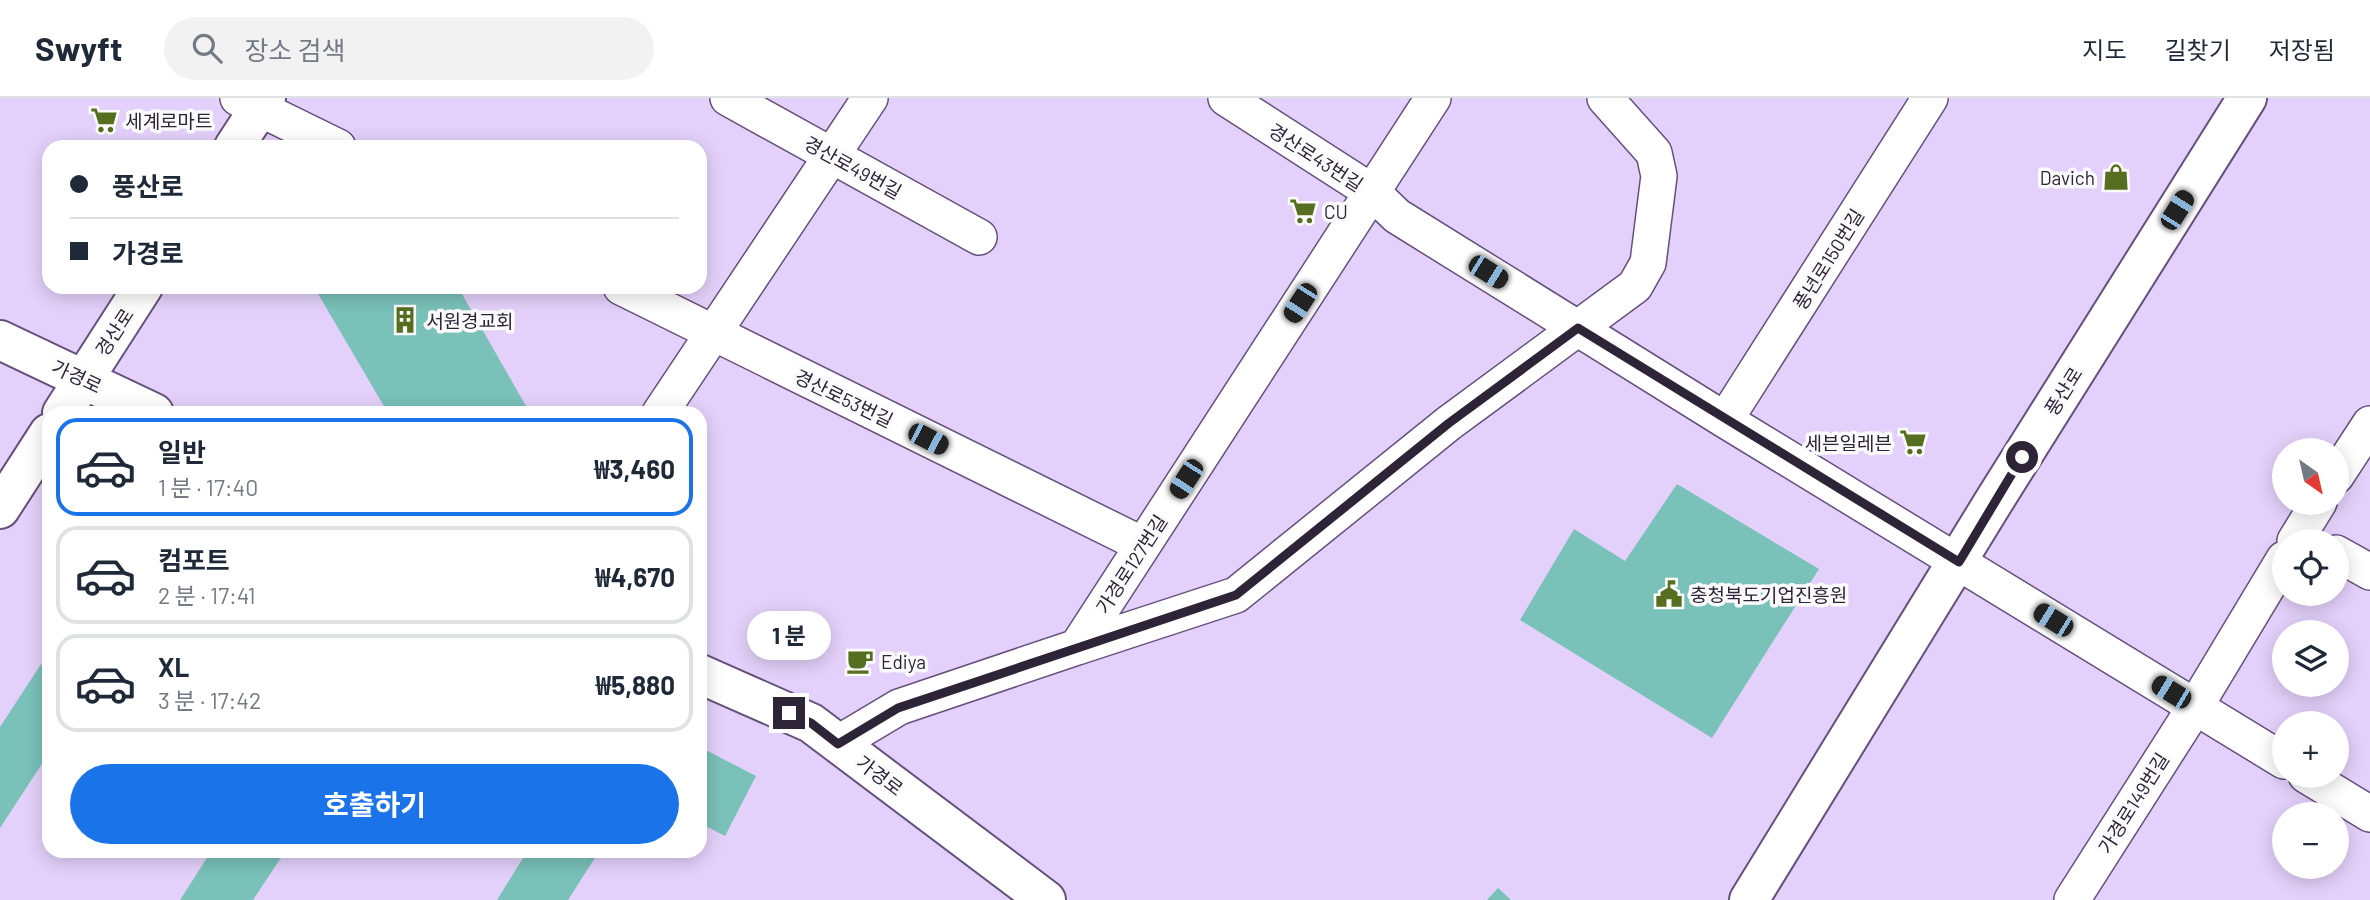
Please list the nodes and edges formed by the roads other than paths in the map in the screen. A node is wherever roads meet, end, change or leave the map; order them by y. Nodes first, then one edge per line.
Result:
1 (727, 98) edge
2 (870, 98) edge
3 (1226, 98) edge
4 (1433, 98) edge
5 (1605, 98) edge
6 (1930, 98) edge
7 (2247, 98) edge
8 (254, 101) edge
9 (237, 140) edge
10 (325, 140) edge
11 (832, 155) junction
12 (1372, 192) junction
13 (979, 237) dead end
14 (138, 294) edge
15 (635, 294) edge
16 (1578, 328) junction
17 (714, 333) junction
18 (0, 340) edge
19 (83, 379) junction
20 (66, 406) edge
21 (139, 406) edge
22 (665, 406) edge
23 (1725, 420) junction
24 (2370, 425) edge
25 (42, 444) edge
26 (2349, 456) edge
27 (0, 509) edge
28 (1143, 545) junction
29 (2349, 560) edge
30 (1959, 562) junction
31 (2370, 572) edge
32 (2272, 586) edge
33 (1077, 647) junction
34 (707, 677) edge
35 (2195, 707) junction
36 (838, 744) junction
37 (2272, 754) edge
38 (2327, 788) edge
39 (2370, 814) edge
40 (1046, 900) edge
41 (1749, 900) edge
42 (2072, 900) edge

1 - 11 street, 경산로49번길
2 - 11 street
3 - 12 street, 경산로43번길
4 - 12 street, 가경로127번길
5 - 16 street
6 - 23 street, 풍년로150번길
7 - 30 street, 풍산로
8 - 9 street
8 - 10 street
11 - 13 street, 경산로49번길
11 - 17 street
12 - 16 street, 경산로43번길
12 - 28 street, 가경로127번길
14 - 19 street, 경산로
15 - 17 street, 경산로53번길
16 - 23 street, 경산로43번길
16 - 33 street
17 - 22 street
17 - 28 street, 경산로53번길
18 - 19 street, 가경로
19 - 20 street, 경산로
19 - 21 street, 가경로
23 - 30 street, 경산로43번길
24 - 26 street
25 - 27 street
28 - 33 street, 가경로127번길
29 - 31 street
30 - 35 street, 경산로43번길
30 - 41 street, 풍산로
32 - 35 street, 가경로149번길
33 - 36 street
34 - 36 street, 가경로
35 - 37 street, 경산로43번길
35 - 42 street, 가경로149번길
36 - 40 street, 가경로
38 - 39 street

